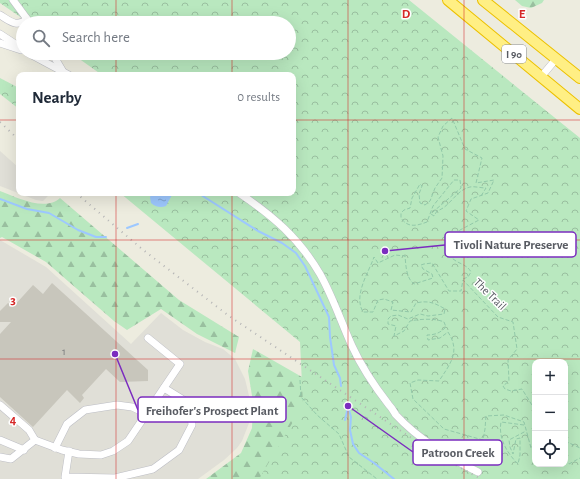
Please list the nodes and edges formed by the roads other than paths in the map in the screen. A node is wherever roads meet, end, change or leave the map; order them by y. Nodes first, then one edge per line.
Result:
1 (13, 0) edge
2 (448, 0) edge
3 (483, 0) edge
4 (0, 15) edge
5 (25, 16) edge
6 (16, 24) edge
7 (0, 34) edge
8 (0, 43) edge
9 (16, 45) edge
10 (16, 48) edge
11 (556, 59) junction
12 (43, 60) edge
13 (56, 60) edge
14 (62, 70) junction
15 (65, 72) edge
16 (541, 77) junction
17 (580, 78) edge
18 (580, 109) edge
19 (243, 196) edge
20 (148, 338) dead end
21 (164, 388) junction
22 (0, 405) edge
23 (146, 414) junction
24 (0, 440) edge
25 (35, 440) junction
26 (55, 448) junction
27 (24, 450) junction
28 (68, 452) junction
29 (0, 457) edge
30 (478, 472) dead end

1 - 5 street
2 - 16 highway, I 90
3 - 11 highway, I 90
4 - 6 street
7 - 9 street
8 - 10 street
11 - 16 street
11 - 17 highway, I 90
12 - 14 street
13 - 14 street
14 - 15 street
16 - 18 highway, I 90
19 - 30 street
20 - 21 street
21 - 23 street
21 - 28 street
22 - 25 street
23 - 26 street
23 - 28 street
24 - 27 street
25 - 26 street
25 - 27 street
26 - 28 street
27 - 29 street

